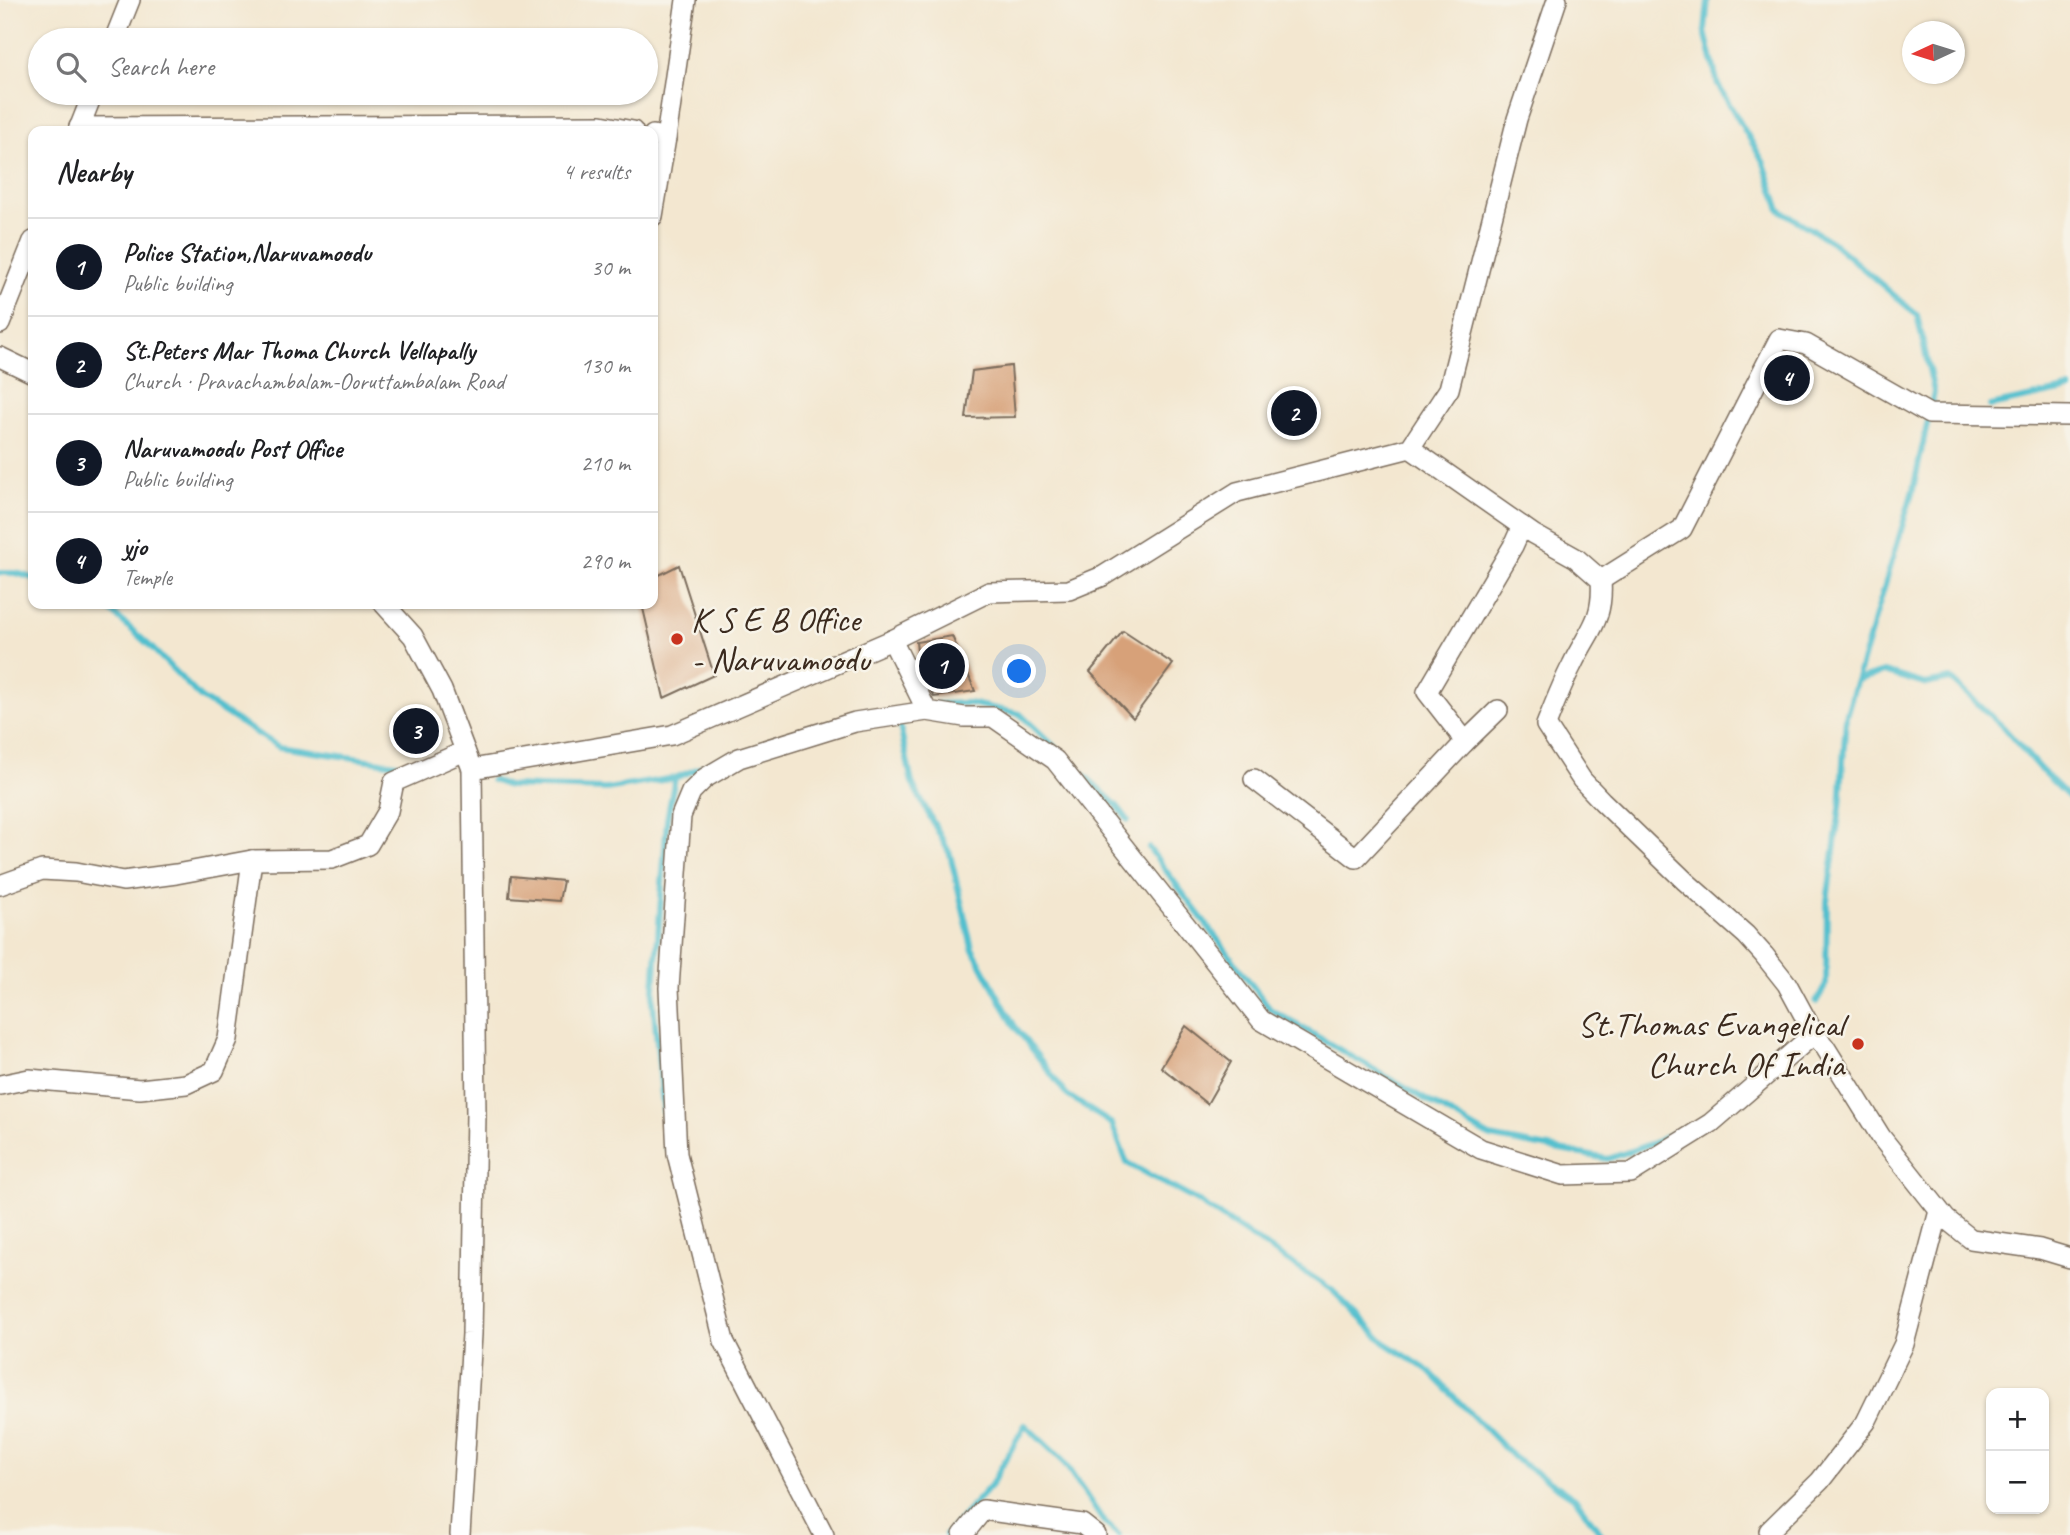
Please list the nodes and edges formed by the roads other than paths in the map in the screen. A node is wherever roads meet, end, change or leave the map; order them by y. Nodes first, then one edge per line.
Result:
1 (130, 0) edge
2 (685, 0) edge
3 (1557, 0) edge
4 (119, 28) edge
5 (88, 105) edge
6 (80, 126) edge
7 (470, 126) edge
8 (606, 126) edge
9 (659, 137) edge
10 (28, 254) edge
11 (0, 324) edge
12 (0, 357) edge
13 (28, 371) edge
14 (2070, 416) edge
15 (1410, 449) junction
16 (1522, 526) junction
17 (1601, 580) junction
18 (389, 609) edge
19 (892, 640) junction
20 (1497, 710) dead end
21 (919, 712) junction
22 (1464, 743) junction
23 (465, 751) junction
24 (472, 769) junction
25 (1254, 779) dead end
26 (252, 860) junction
27 (0, 885) edge
28 (1814, 1034) junction
29 (0, 1085) edge
30 (1939, 1211) junction
31 (2070, 1258) edge
32 (1769, 1531) dead end
33 (460, 1535) edge
34 (824, 1535) edge
35 (963, 1535) edge
36 (1096, 1535) edge

1 - 4 street
2 - 9 street
3 - 15 street
5 - 6 street
7 - 8 street
10 - 11 street
12 - 13 street
14 - 17 street
15 - 16 street
15 - 19 street
16 - 17 street
16 - 22 street
17 - 28 street
18 - 23 street
19 - 21 street
19 - 24 street
20 - 22 street
21 - 28 street
21 - 34 street
22 - 25 street
23 - 24 street
23 - 26 street
24 - 33 street
26 - 27 street
26 - 29 street
28 - 30 street
30 - 31 street
30 - 32 street
35 - 36 street

